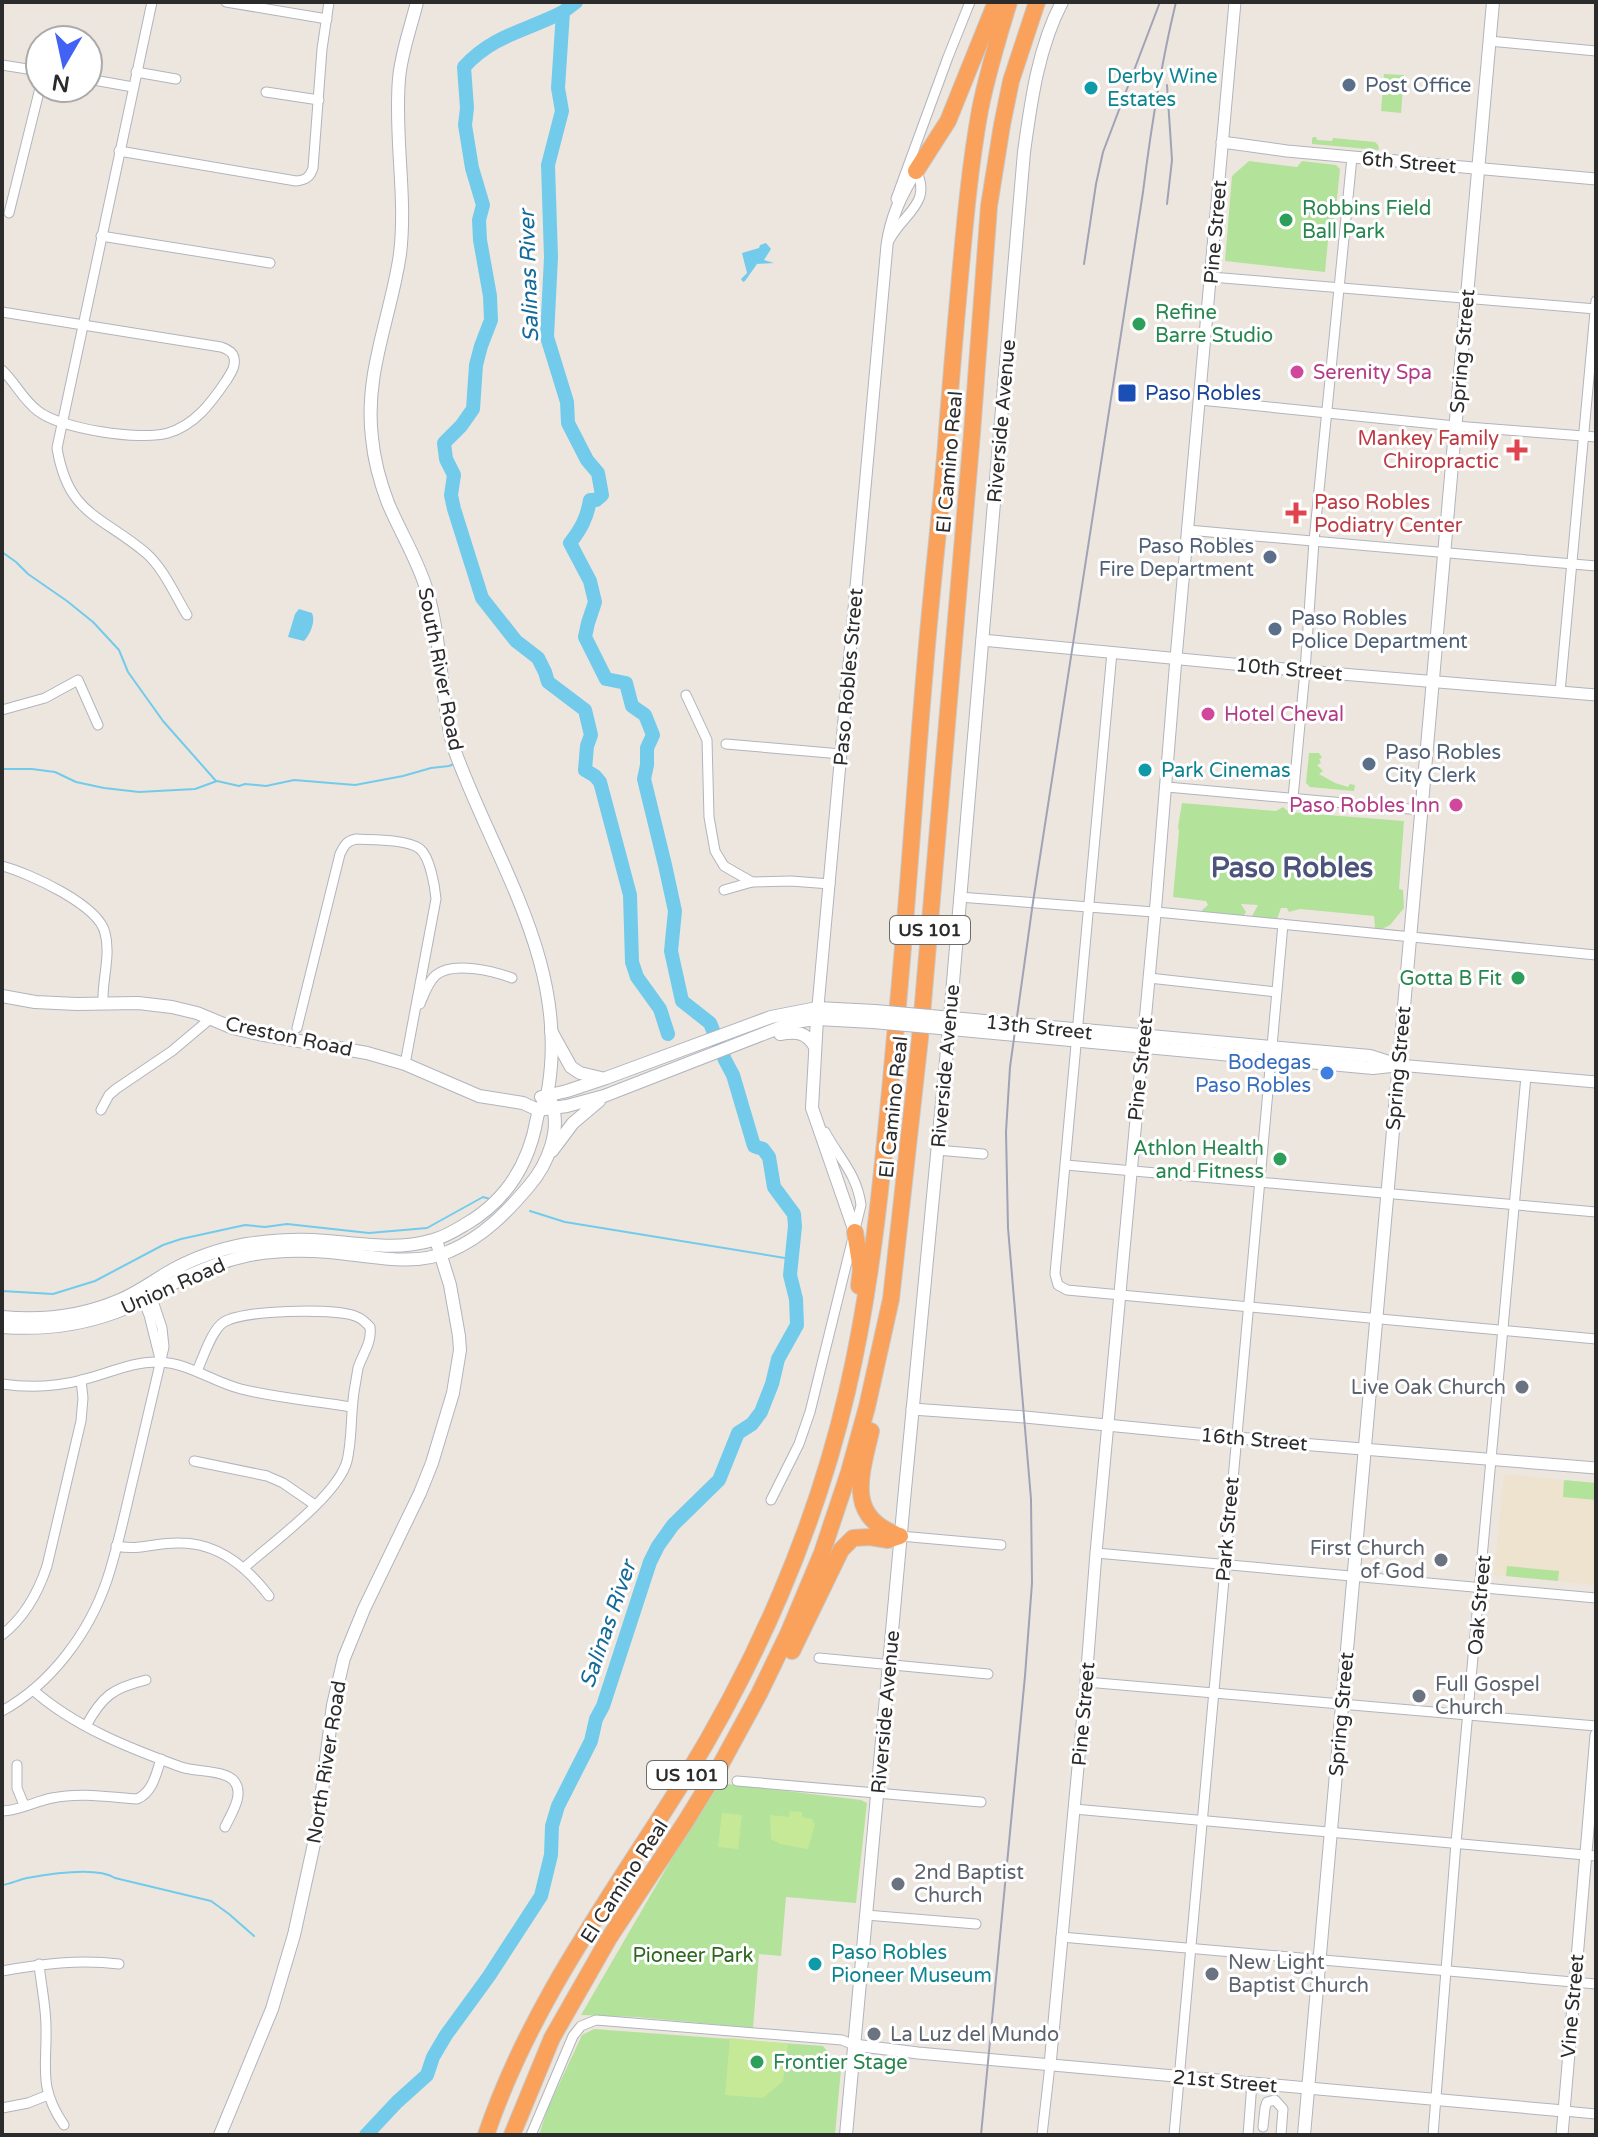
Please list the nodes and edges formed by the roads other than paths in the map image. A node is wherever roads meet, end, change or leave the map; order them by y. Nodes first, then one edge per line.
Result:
1 (152, 2) edge
2 (226, 2) edge
3 (329, 2) edge
4 (417, 2) edge
5 (970, 2) edge
6 (996, 2) edge
7 (1009, 2) edge
8 (1037, 2) edge
9 (1062, 2) edge
10 (1235, 2) edge
11 (1493, 2) edge
12 (327, 19) junction
13 (1489, 41) junction
14 (1596, 51) edge
15 (2, 65) edge
16 (24, 68) edge
17 (136, 72) junction
18 (176, 79) dead end
19 (104, 82) edge
20 (133, 87) junction
21 (266, 92) dead end
22 (319, 100) junction
23 (36, 104) edge
24 (1222, 142) junction
25 (119, 151) junction
26 (1352, 157) junction
27 (914, 163) junction
28 (1478, 168) junction
29 (1596, 179) edge
30 (895, 210) junction
31 (9, 213) dead end
32 (101, 236) junction
33 (887, 245) junction
34 (270, 263) dead end
35 (1211, 277) junction
36 (1340, 288) junction
37 (1466, 297) junction
38 (1596, 301) edge
39 (1596, 309) edge
40 (2, 312) edge
41 (82, 325) junction
42 (2, 370) edge
43 (1200, 400) junction
44 (1327, 413) junction
45 (62, 423) junction
46 (1455, 426) junction
47 (1583, 436) junction
48 (1596, 437) edge
49 (1188, 530) junction
50 (1314, 541) junction
51 (1444, 553) junction
52 (1571, 564) junction
53 (1596, 566) edge
54 (187, 615) dead end
55 (982, 640) junction
56 (1112, 652) junction
57 (1176, 658) junction
58 (1305, 671) junction
59 (1432, 681) junction
60 (1560, 692) junction
61 (686, 695) dead end
62 (1596, 695) edge
63 (2, 710) edge
64 (98, 725) dead end
65 (726, 744) dead end
66 (841, 754) junction
67 (1167, 787) junction
68 (1293, 798) junction
69 (1421, 810) junction
70 (2, 866) edge
71 (752, 882) junction
72 (830, 884) junction
73 (724, 890) dead end
74 (959, 897) junction
75 (1088, 907) junction
76 (1155, 912) junction
77 (1283, 924) junction
78 (1409, 936) junction
79 (1596, 955) edge
80 (512, 978) dead end
81 (1149, 978) junction
82 (1276, 992) junction
83 (2, 996) edge
84 (103, 1002) junction
85 (817, 1014) junction
86 (414, 1018) junction
87 (210, 1019) junction
88 (949, 1024) junction
89 (772, 1027) junction
90 (297, 1028) dead end
91 (551, 1031) junction
92 (1077, 1036) junction
93 (1143, 1042) junction
94 (815, 1047) junction
95 (1270, 1054) junction
96 (405, 1064) junction
97 (1398, 1065) junction
98 (1526, 1076) junction
99 (605, 1078) junction
100 (1596, 1082) edge
101 (548, 1094) junction
102 (608, 1095) junction
103 (523, 1103) junction
104 (553, 1108) junction
105 (812, 1108) junction
106 (101, 1110) dead end
107 (538, 1110) junction
108 (937, 1150) junction
109 (983, 1154) dead end
110 (545, 1164) junction
111 (1066, 1165) junction
112 (1131, 1171) junction
113 (1259, 1182) junction
114 (1387, 1193) junction
115 (846, 1204) junction
116 (1515, 1205) junction
117 (1596, 1212) edge
118 (855, 1232) junction
119 (436, 1240) junction
120 (849, 1252) junction
121 (440, 1255) junction
122 (145, 1293) junction
123 (1119, 1295) junction
124 (891, 1299) junction
125 (1248, 1308) junction
126 (2, 1317) edge
127 (1376, 1320) junction
128 (2, 1327) edge
129 (1503, 1331) junction
130 (1596, 1339) edge
131 (161, 1362) junction
132 (197, 1371) junction
133 (81, 1380) junction
134 (2, 1384) edge
135 (847, 1395) junction
136 (351, 1407) junction
137 (912, 1409) junction
138 (1108, 1425) junction
139 (1235, 1437) junction
140 (1365, 1449) junction
141 (1491, 1459) junction
142 (194, 1461) dead end
143 (1596, 1468) edge
144 (771, 1500) dead end
145 (315, 1505) junction
146 (900, 1536) junction
147 (1001, 1545) dead end
148 (116, 1546) junction
149 (1096, 1553) junction
150 (1224, 1565) junction
151 (245, 1567) junction
152 (1352, 1576) junction
153 (1481, 1587) junction
154 (269, 1596) dead end
155 (1596, 1598) edge
156 (2, 1635) edge
157 (819, 1658) dead end
158 (889, 1664) junction
159 (988, 1674) dead end
160 (146, 1680) dead end
161 (1086, 1682) junction
162 (33, 1690) junction
163 (1213, 1693) junction
164 (1342, 1704) junction
165 (2, 1711) edge
166 (1468, 1715) junction
167 (86, 1726) junction
168 (1596, 1726) edge
169 (1596, 1735) edge
170 (161, 1759) junction
171 (17, 1765) dead end
172 (737, 1781) dead end
173 (878, 1793) junction
174 (981, 1802) dead end
175 (24, 1805) junction
176 (1074, 1809) junction
177 (2, 1811) edge
178 (1202, 1820) junction
179 (686, 1821) junction
180 (225, 1827) dead end
181 (1330, 1831) junction
182 (1456, 1843) junction
183 (1590, 1856) edge
184 (866, 1915) junction
185 (976, 1924) dead end
186 (1061, 1937) junction
187 (1191, 1949) junction
188 (1319, 1961) junction
189 (39, 1964) junction
190 (119, 1964) dead end
191 (2, 1971) edge
192 (1446, 1972) junction
193 (1574, 1982) junction
194 (1596, 1984) edge
195 (854, 2045) junction
196 (1050, 2065) junction
197 (1179, 2077) junction
198 (1252, 2083) junction
199 (1285, 2086) junction
200 (1308, 2088) junction
201 (48, 2095) junction
202 (1436, 2099) junction
203 (2, 2108) edge
204 (1283, 2109) junction
205 (1564, 2111) junction
206 (1596, 2114) edge
207 (64, 2125) dead end
208 (1263, 2127) dead end
209 (220, 2135) edge
210 (486, 2135) edge
211 (512, 2135) edge
212 (531, 2135) edge
213 (846, 2135) edge
214 (1042, 2135) edge
215 (1174, 2135) edge
216 (1248, 2135) edge
217 (1281, 2135) edge
218 (1304, 2135) edge
219 (1433, 2135) edge
220 (1562, 2135) edge

1 - 17 street
2 - 12 street
3 - 12 street
4 - 91 main road, South River Road
5 - 27 street, Paso Robles Street
6 - 27 highway
7 - 135 highway, El Camino Real / US 101
8 - 124 highway, El Camino Real / US 101
9 - 55 main road, Riverside Avenue
10 - 24 street, Pine Street
11 - 13 main road, Spring Street
12 - 22 street
13 - 14 street
13 - 28 main road, Spring Street
15 - 16 street
17 - 18 street
17 - 20 street
19 - 20 street
20 - 25 street
21 - 22 street
22 - 25 street
23 - 31 street
24 - 26 street, 6th Street
24 - 35 street, Pine Street
25 - 32 street
26 - 28 street, 6th Street
26 - 36 street
27 - 30 street, Paso Robles Street
27 - 30 street, Paso Robles Street
27 - 33 street, Paso Robles Street
28 - 29 street, 6th Street
28 - 37 main road, Spring Street
30 - 33 street, Paso Robles Street
32 - 34 street
32 - 41 street
33 - 66 street, Paso Robles Street
35 - 36 street
35 - 43 street, Pine Street
36 - 37 street
36 - 44 street
37 - 39 street
37 - 46 main road, Spring Street
38 - 39 street
39 - 47 street
40 - 41 street
41 - 45 street
41 - 45 street
42 - 45 street
43 - 44 street
43 - 49 street, Pine Street
44 - 46 street
44 - 50 street
45 - 54 street
46 - 47 street
46 - 51 main road, Spring Street
47 - 48 street
47 - 52 street
49 - 50 street
49 - 57 street, Pine Street
50 - 51 street
50 - 58 street
51 - 52 street
51 - 59 main road, Spring Street
52 - 53 street
52 - 60 street
55 - 56 street, 10th Street
55 - 74 main road, Riverside Avenue
56 - 57 street, 10th Street
56 - 75 street
57 - 58 street, 10th Street
57 - 67 street, Pine Street
58 - 59 street, 10th Street
58 - 68 street
59 - 60 street, 10th Street
59 - 69 main road, Spring Street
60 - 62 street, 10th Street
61 - 71 street
63 - 64 street
65 - 66 street
66 - 72 street, Paso Robles Street
67 - 68 street
67 - 76 street, Pine Street
68 - 69 street
69 - 78 main road, Spring Street
70 - 84 street
71 - 72 street
71 - 73 street
72 - 85 street, Paso Robles Street
74 - 75 street
74 - 88 main road, Riverside Avenue
75 - 76 street
75 - 92 street
76 - 77 street
76 - 81 street, Pine Street
77 - 78 street
77 - 82 street, Park Street
78 - 79 street
78 - 97 main road, Spring Street
80 - 86 street
81 - 82 street
81 - 93 street, Pine Street
82 - 95 street, Park Street
83 - 84 main road, Creston Road
84 - 87 main road, Creston Road
85 - 88 main road, 13th Street, bridge
85 - 89 main road, 13th Street
85 - 94 main road, Paso Robles Street
86 - 90 street
86 - 96 street
87 - 96 main road, Creston Road
87 - 106 street
88 - 92 main road, 13th Street
88 - 108 main road, Riverside Avenue
89 - 94 main road
89 - 99 main road, 13th Street
89 - 102 main road, 13th Street
91 - 99 main road
91 - 101 main road, South River Road
92 - 93 main road, 13th Street
92 - 111 street
93 - 95 main road, 13th Street
93 - 112 street, Pine Street
94 - 105 main road, Paso Robles Street
95 - 97 main road, 13th Street
95 - 113 street, Park Street
96 - 103 main road, Creston Road
97 - 98 street, 13th Street
97 - 114 main road, Spring Street
98 - 100 street, 13th Street
98 - 116 street, Oak Street
99 - 101 main road, 13th Street
101 - 103 main road, Creston Road
101 - 104 main road
101 - 107 main road
102 - 104 main road
102 - 110 main road
103 - 107 main road, Creston Road
104 - 107 main road
104 - 110 main road
105 - 115 main road, Paso Robles Street
105 - 118 street, Paso Robles Street
107 - 119 main road
108 - 109 street
108 - 137 main road, Riverside Avenue
110 - 121 main road
111 - 112 street
111 - 123 street
112 - 113 street
112 - 123 street, Pine Street
113 - 114 street
113 - 125 street, Park Street
114 - 116 street
114 - 127 main road, Spring Street
115 - 118 main road, Paso Robles Street
115 - 120 street, Paso Robles Street
116 - 117 street
116 - 129 street, Oak Street
118 - 120 street, Paso Robles Street
118 - 135 highway
119 - 121 main road, North River Road
119 - 122 main road, Union Road
120 - 144 street, Paso Robles Street
121 - 122 main road, Union Road
121 - 209 main road, North River Road
122 - 126 main road, Union Road
122 - 128 main road, Union Road
122 - 131 street
123 - 125 street
123 - 138 street, Pine Street
124 - 146 highway
124 - 179 highway, El Camino Real / US 101
125 - 127 street
125 - 139 street, Park Street
127 - 129 street
127 - 140 main road, Spring Street
129 - 130 street
129 - 141 street, Oak Street
131 - 132 street
131 - 133 street
131 - 148 street
132 - 136 street
132 - 136 street
133 - 134 street
133 - 156 street
135 - 210 highway, El Camino Real / US 101
136 - 145 street
137 - 138 street, 16th Street
137 - 146 main road, Riverside Avenue
138 - 139 street, 16th Street
138 - 149 street, Pine Street
139 - 140 street, 16th Street
139 - 150 street, Park Street
140 - 141 street, 16th Street
140 - 152 main road, Spring Street
141 - 143 street, 16th Street
141 - 153 street, Oak Street
142 - 145 street
145 - 151 street
146 - 147 street
146 - 158 main road, Riverside Avenue
146 - 179 highway
148 - 151 street
148 - 162 street
149 - 150 street
149 - 161 street, Pine Street
150 - 152 street
150 - 163 street, Park Street
151 - 154 street
152 - 153 street
152 - 164 main road, Spring Street
153 - 155 street
153 - 166 street, Oak Street
157 - 158 street
158 - 159 street
158 - 173 main road, Riverside Avenue
160 - 167 street
161 - 163 street
161 - 176 street, Pine Street
162 - 165 street
162 - 167 street
163 - 164 street
163 - 178 street, Park Street
164 - 166 street
164 - 181 main road, Spring Street
166 - 168 street
166 - 182 street, Oak Street
167 - 170 street
169 - 183 street, Vine Street
170 - 175 street
170 - 180 street
171 - 175 street
172 - 173 street
173 - 174 street
173 - 184 main road, Riverside Avenue
175 - 177 street
176 - 178 street
176 - 186 street, Pine Street
178 - 181 street
178 - 187 street, Park Street
179 - 211 highway, El Camino Real / US 101
181 - 182 street
181 - 188 main road, Spring Street
182 - 183 street
182 - 192 street, Oak Street
183 - 193 street, Vine Street
184 - 185 street
184 - 195 main road, Riverside Avenue
186 - 187 street
186 - 196 street, Pine Street
187 - 188 street
187 - 197 street, Park Street
188 - 192 street
188 - 200 main road, Spring Street
189 - 190 street
189 - 191 street
189 - 201 street
192 - 193 street
192 - 202 street, Oak Street
193 - 194 street
193 - 205 street, Vine Street
195 - 196 street, 21st Street
195 - 212 street
195 - 213 main road, Riverside Avenue
196 - 197 street, 21st Street
196 - 214 street, Pine Street
197 - 198 street, 21st Street
197 - 215 street, Park Street
198 - 199 street, 21st Street
198 - 216 street
199 - 200 street, 21st Street
199 - 204 street
200 - 202 street, 21st Street
200 - 218 main road, Spring Street
201 - 203 street
201 - 207 street
202 - 205 street, 21st Street
202 - 219 street, Oak Street
204 - 208 street
204 - 217 street
205 - 206 street, 21st Street
205 - 220 street, Vine Street

